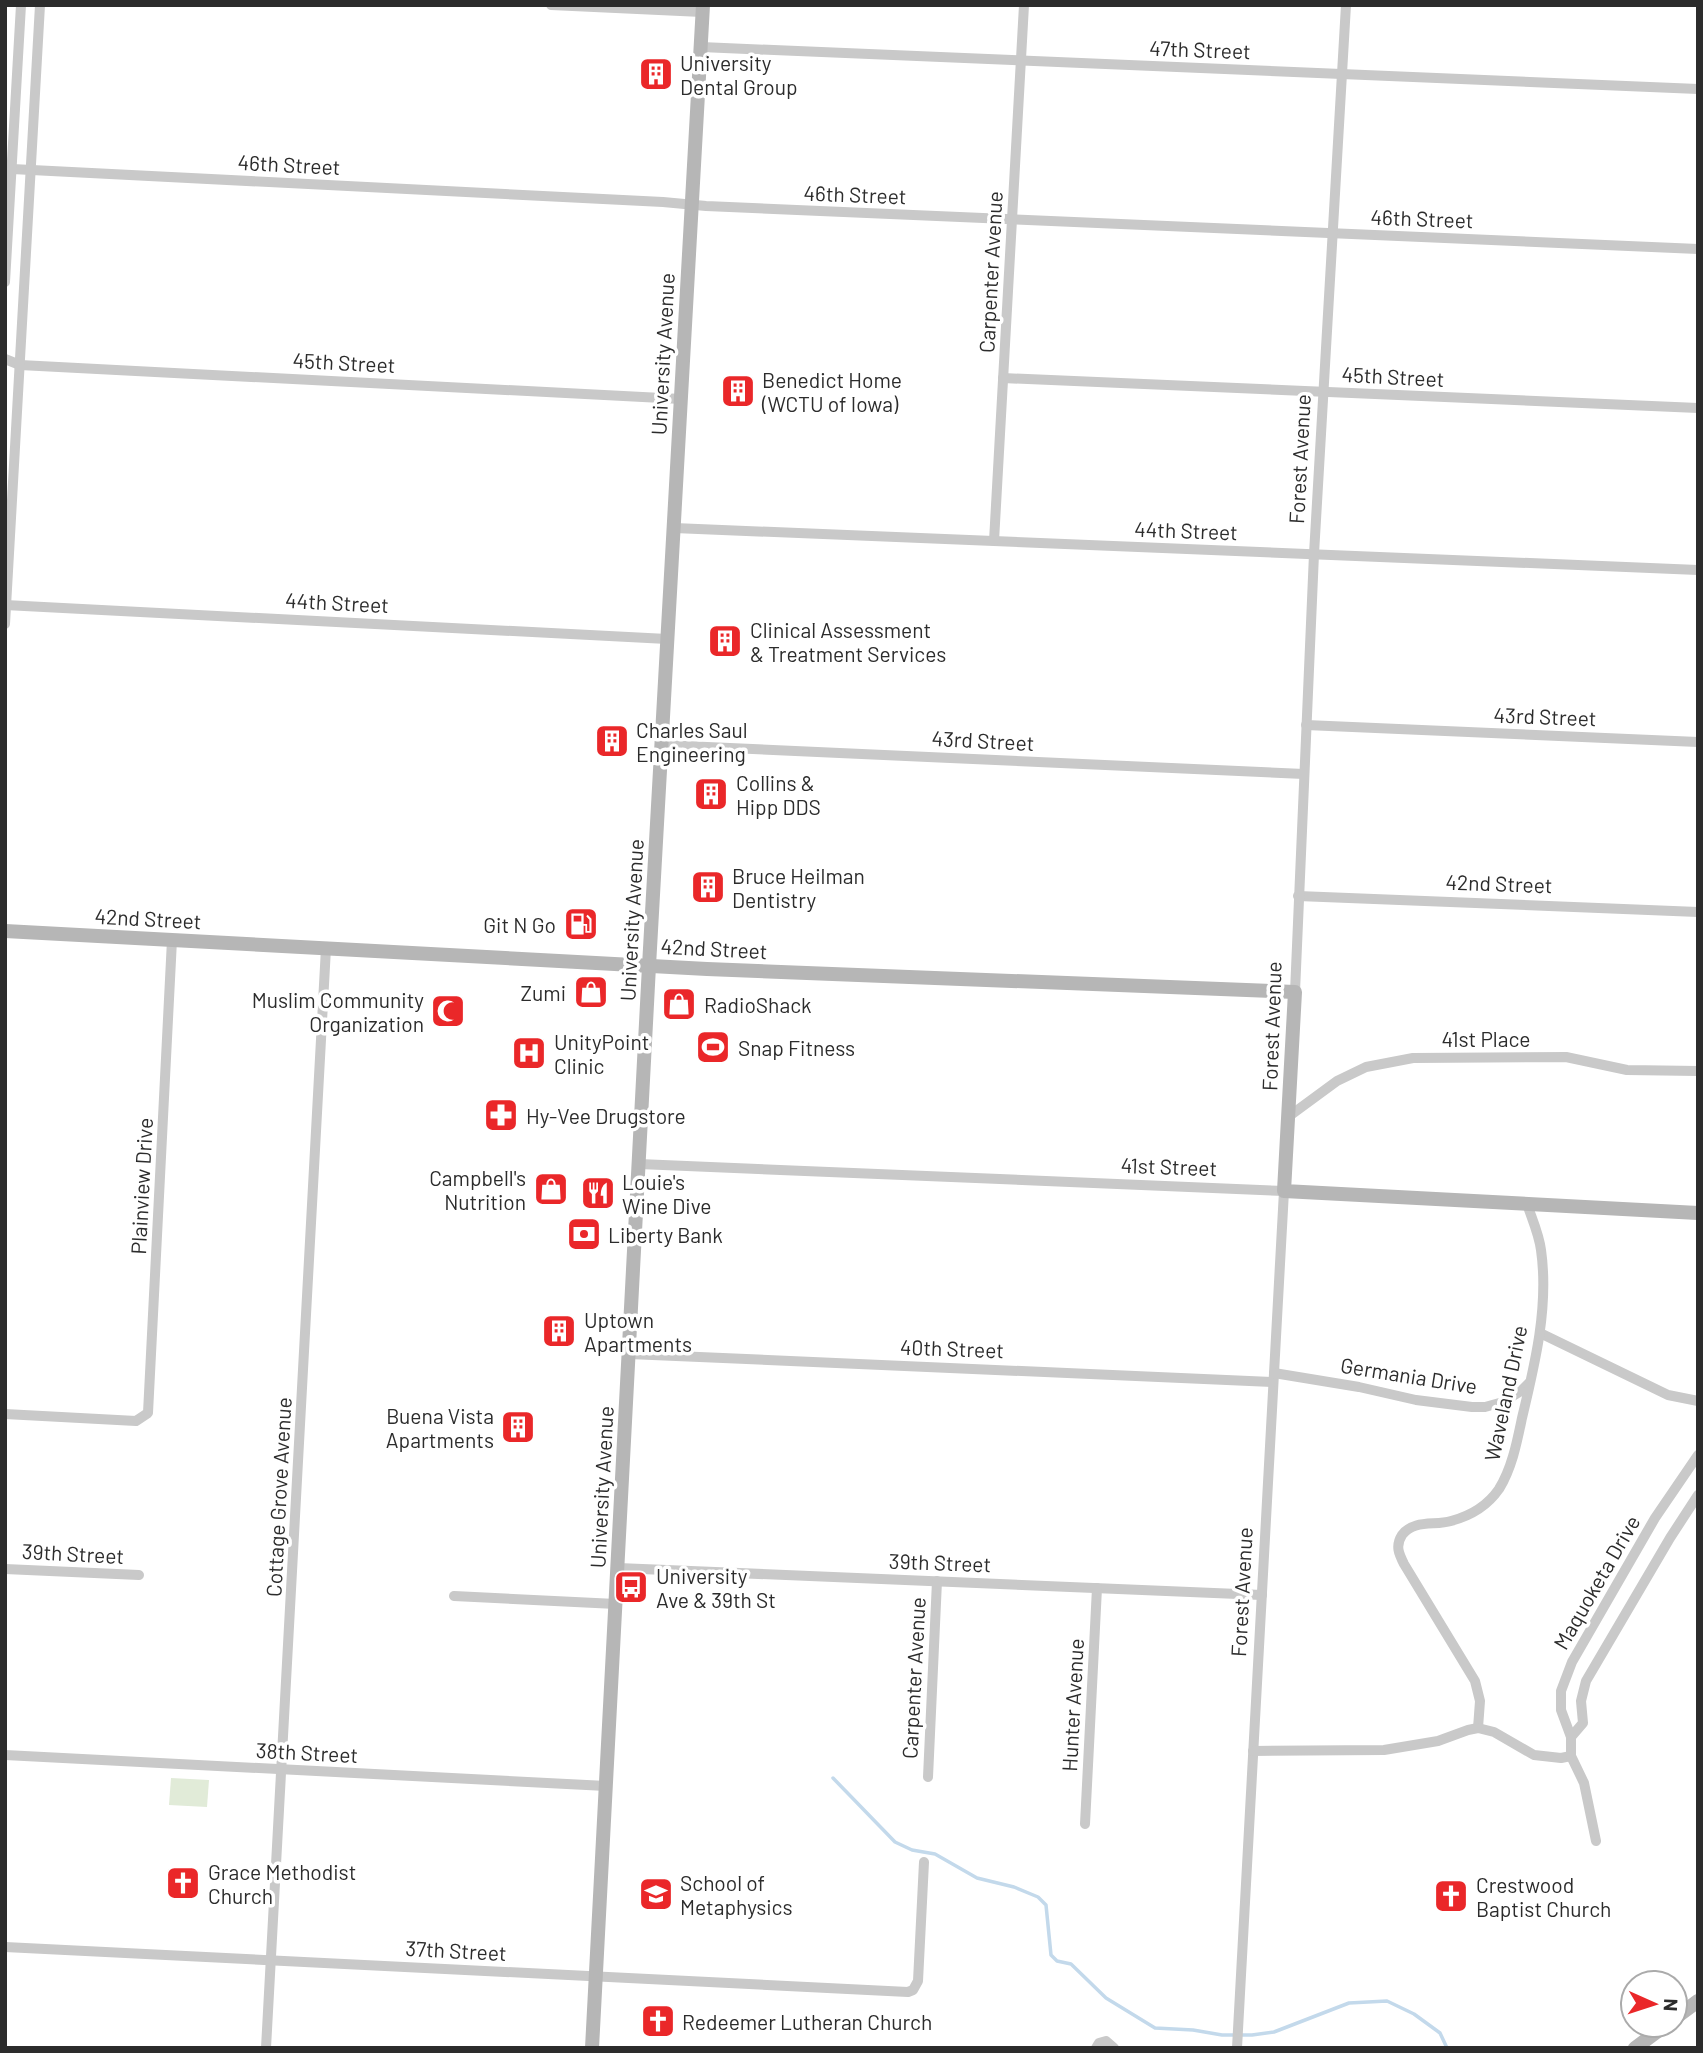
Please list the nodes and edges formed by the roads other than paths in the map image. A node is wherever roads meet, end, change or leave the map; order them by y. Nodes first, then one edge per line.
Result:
1 (21, 5) edge
2 (40, 5) edge
3 (551, 5) edge
4 (1024, 5) edge
5 (1346, 5) edge
6 (703, 9) edge
7 (701, 47) junction
8 (1021, 60) junction
9 (1342, 74) junction
10 (1698, 89) edge
11 (12, 169) junction
12 (31, 170) junction
13 (692, 205) junction
14 (1012, 220) junction
15 (1333, 233) junction
16 (1698, 249) edge
17 (5, 282) edge
18 (5, 359) edge
19 (20, 365) junction
20 (1003, 378) junction
21 (1324, 392) junction
22 (681, 400) junction
23 (1698, 408) edge
24 (8, 516) edge
25 (674, 528) junction
26 (994, 541) junction
27 (1314, 554) junction
28 (1698, 570) edge
29 (6, 605) edge
30 (5, 624) edge
31 (667, 639) junction
32 (1306, 725) junction
33 (1698, 742) edge
34 (662, 745) junction
35 (1304, 774) junction
36 (1298, 896) junction
37 (1698, 912) edge
38 (5, 932) edge
39 (172, 940) junction
40 (326, 948) junction
41 (649, 966) junction
42 (1294, 992) junction
43 (1698, 1071) edge
44 (1288, 1118) junction
45 (639, 1164) junction
46 (1284, 1191) junction
47 (1527, 1204) junction
48 (1698, 1213) edge
49 (1540, 1334) junction
50 (629, 1354) junction
51 (1274, 1378) junction
52 (1531, 1380) junction
53 (1698, 1401) edge
54 (5, 1414) edge
55 (1698, 1455) edge
56 (1698, 1495) edge
57 (618, 1568) junction
58 (5, 1569) edge
59 (139, 1576) dead end
60 (937, 1581) junction
61 (1097, 1588) junction
62 (1262, 1595) junction
63 (454, 1596) dead end
64 (616, 1604) junction
65 (1478, 1728) junction
66 (1571, 1737) junction
67 (1253, 1751) junction
68 (5, 1755) edge
69 (1571, 1756) junction
70 (282, 1770) junction
71 (928, 1777) dead end
72 (606, 1786) junction
73 (1085, 1824) dead end
74 (1596, 1841) dead end
75 (924, 1862) dead end
76 (5, 1947) edge
77 (271, 1960) junction
78 (596, 1976) junction
79 (266, 2048) edge
80 (592, 2048) edge
81 (1096, 2048) edge
82 (1114, 2048) edge
83 (1237, 2048) edge

1 - 11 street
2 - 12 street
3 - 6 street
4 - 8 street, Carpenter Avenue
5 - 9 street, Forest Avenue
6 - 7 main road, University Avenue
7 - 8 street, 47th Street
7 - 13 main road, University Avenue
8 - 9 street, 47th Street
8 - 14 street, Carpenter Avenue
9 - 10 street, 47th Street
9 - 15 street, Forest Avenue
11 - 12 street, 46th Street
11 - 17 street
12 - 13 street, 46th Street
12 - 19 street
13 - 14 street, 46th Street
13 - 22 main road, University Avenue
14 - 15 street, 46th Street
14 - 20 street, Carpenter Avenue
15 - 16 street, 46th Street
15 - 21 street, Forest Avenue
18 - 19 street, 45th Street
19 - 22 street, 45th Street
19 - 24 street
20 - 21 street, 45th Street
20 - 26 street, Carpenter Avenue
21 - 23 street, 45th Street
21 - 27 street, Forest Avenue
22 - 25 main road, University Avenue
24 - 29 street
25 - 26 street, 44th Street
25 - 31 main road, University Avenue
26 - 27 street, 44th Street
27 - 28 street, 44th Street
27 - 32 street, Forest Avenue
29 - 30 street
29 - 31 street, 44th Street
31 - 34 main road, University Avenue
32 - 33 street, 43rd Street
32 - 35 street, Forest Avenue
34 - 35 street, 43rd Street
34 - 41 main road, University Avenue
35 - 36 street, Forest Avenue
36 - 37 street, 42nd Street
36 - 42 street, Forest Avenue
38 - 39 main road, 42nd Street
39 - 40 main road, 42nd Street
39 - 54 street, Plainview Drive
40 - 41 main road, 42nd Street
40 - 70 street, Cottage Grove Avenue
41 - 42 main road, 42nd Street
41 - 45 main road, University Avenue
42 - 44 main road, Forest Avenue
43 - 44 street, 41st Place
44 - 46 main road, Forest Avenue
45 - 46 street, 41st Street
45 - 50 main road, University Avenue
46 - 47 main road, 41st Street
46 - 51 street, Forest Avenue
47 - 48 main road, 41st Street
47 - 49 street, Waveland Drive
49 - 52 street, Waveland Drive
49 - 53 street
50 - 51 street, 40th Street
50 - 57 main road, University Avenue
51 - 52 street, Germania Drive
51 - 62 street, Forest Avenue
52 - 65 street, Waveland Drive
55 - 66 street, Maquoketa Drive
56 - 66 street, Maquoketa Drive
57 - 60 street, 39th Street
57 - 64 main road, University Avenue
58 - 59 street, 39th Street
60 - 61 street, 39th Street
60 - 71 street, Carpenter Avenue
61 - 62 street, 39th Street
61 - 73 street, Hunter Avenue
62 - 67 street, Forest Avenue
63 - 64 street
64 - 72 main road, University Avenue
65 - 67 street
65 - 69 street
66 - 69 street, Maquoketa Drive
67 - 83 street, Forest Avenue
68 - 70 street, 38th Street
69 - 74 street, Maquoketa Drive
70 - 72 street, 38th Street
70 - 77 street, Cottage Grove Avenue
72 - 78 main road, University Avenue
75 - 78 street, 37th Street
76 - 77 street, 37th Street
77 - 78 street, 37th Street
77 - 79 street, Cottage Grove Avenue
78 - 80 main road, University Avenue
81 - 82 street

